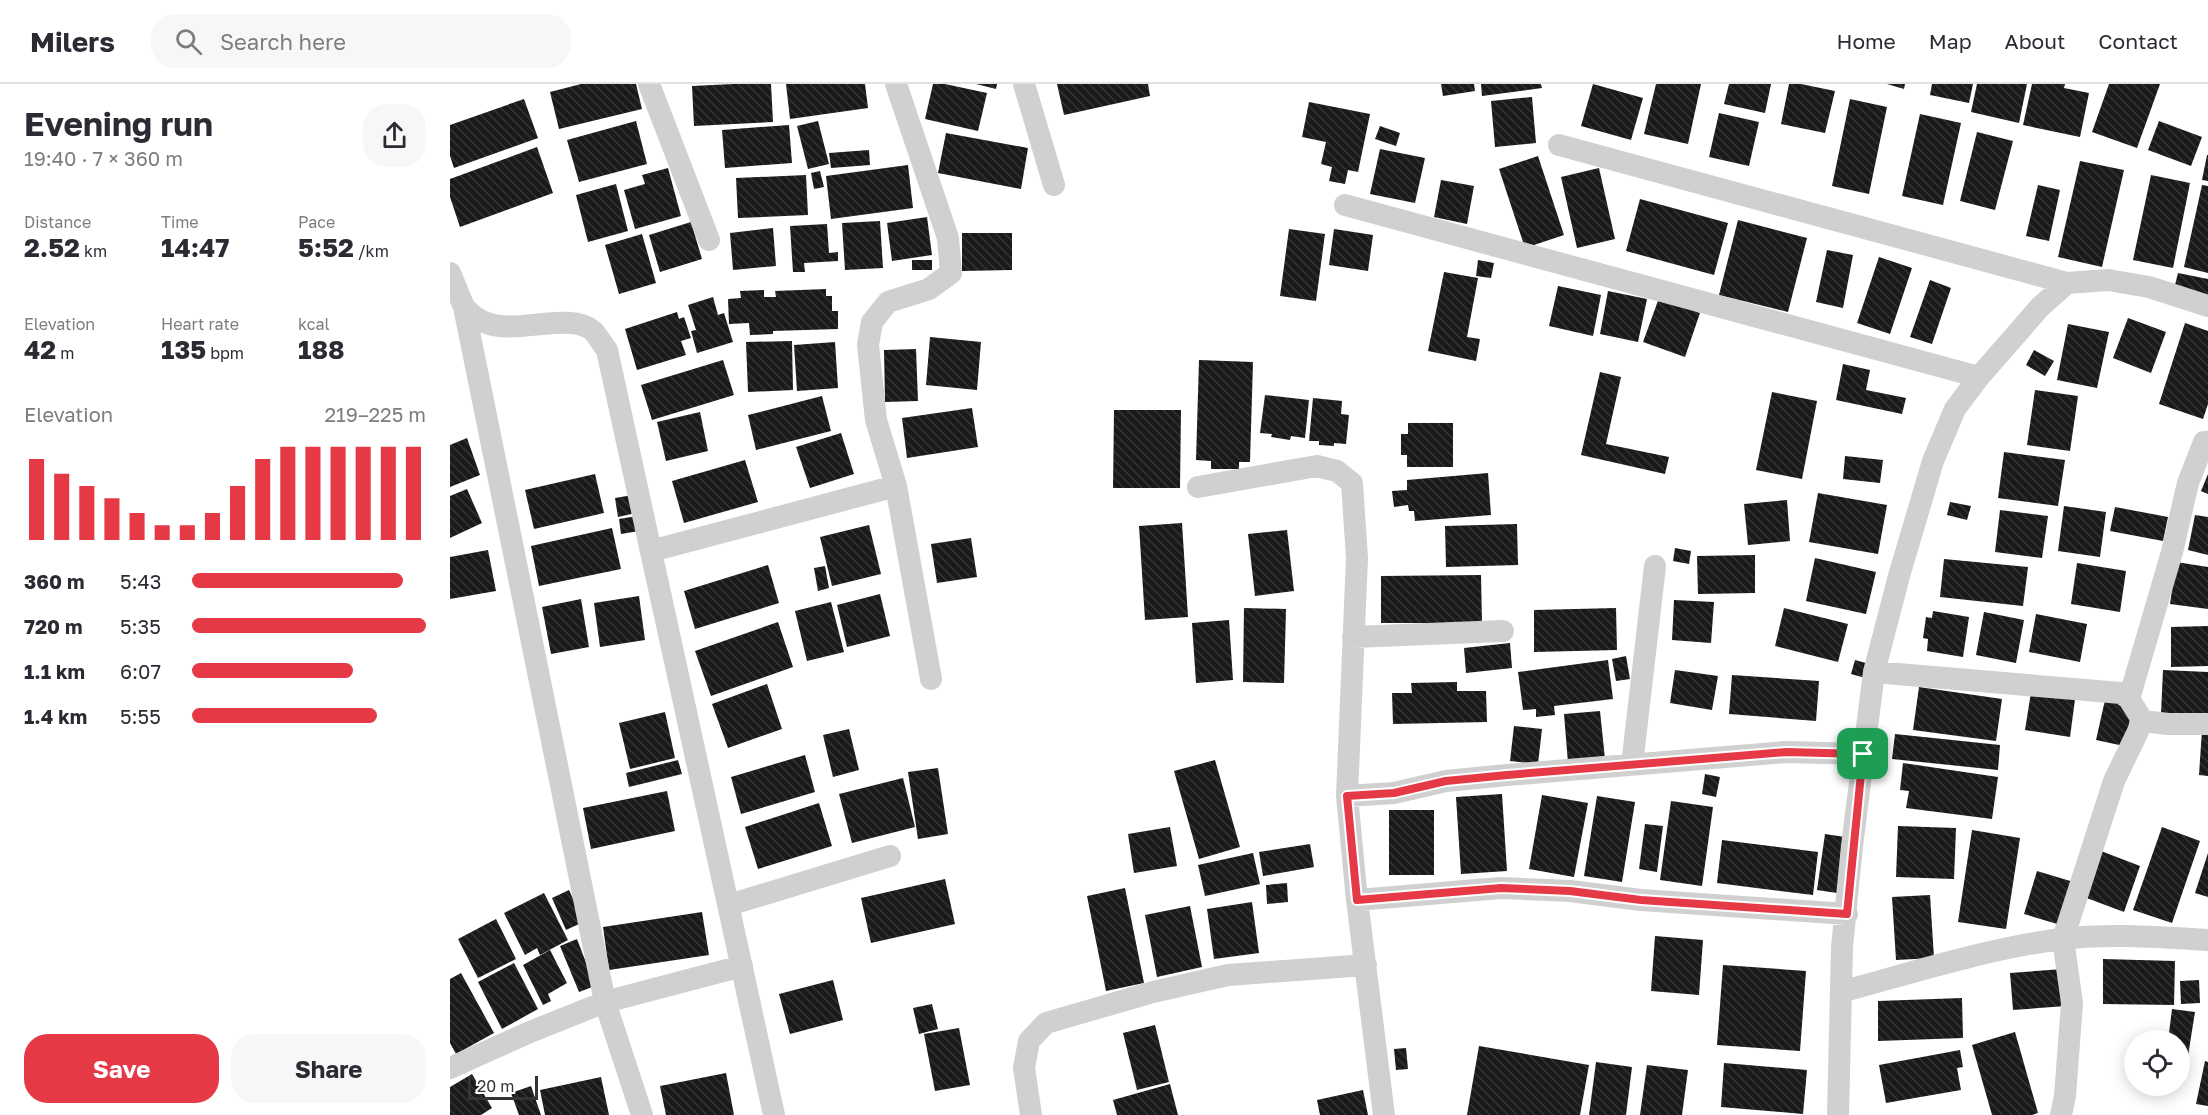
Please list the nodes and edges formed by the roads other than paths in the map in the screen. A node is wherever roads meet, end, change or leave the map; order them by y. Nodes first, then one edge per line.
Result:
1 (649, 84) edge
2 (896, 84) edge
3 (1024, 84) edge
4 (1559, 145) dead end
5 (1054, 185) dead end
6 (1345, 205) dead end
7 (709, 240) dead end
8 (450, 273) edge
9 (2067, 283) junction
10 (2208, 306) edge
11 (464, 307) junction
12 (1979, 376) junction
13 (2208, 442) edge
14 (896, 486) junction
15 (1198, 487) dead end
16 (651, 551) junction
17 (1655, 566) dead end
18 (1503, 631) dead end
19 (1353, 637) junction
20 (1874, 672) junction
21 (931, 679) dead end
22 (2129, 699) junction
23 (2143, 721) junction
24 (2208, 724) edge
25 (1863, 754) junction
26 (1632, 765) junction
27 (1347, 796) junction
28 (890, 856) dead end
29 (1357, 900) junction
30 (729, 905) junction
31 (1847, 914) junction
32 (2063, 939) junction
33 (2208, 940) edge
34 (1366, 965) junction
35 (742, 966) junction
36 (1841, 992) junction
37 (605, 1002) junction
38 (450, 1068) edge
39 (642, 1115) edge
40 (774, 1115) edge
41 (1031, 1115) edge
42 (1384, 1115) edge
43 (1838, 1115) edge
44 (2061, 1115) edge

1 - 7 street
2 - 14 street
3 - 5 street
4 - 9 street
6 - 12 street
8 - 11 street
9 - 10 street
9 - 12 street
11 - 16 street
11 - 37 street
12 - 20 street
13 - 22 street
14 - 16 street
14 - 21 street
15 - 19 street
16 - 30 street
17 - 26 street
18 - 19 street
19 - 27 street
20 - 22 street
20 - 25 street
22 - 23 street
23 - 24 street
23 - 32 street
25 - 26 street
25 - 31 street
26 - 27 street
27 - 29 street
28 - 30 street
29 - 31 street
29 - 34 street
30 - 35 street
31 - 36 street
32 - 33 street
32 - 36 street
32 - 44 street
34 - 41 street
34 - 42 street
35 - 37 street
35 - 40 street
36 - 43 street
37 - 38 street
37 - 39 street

